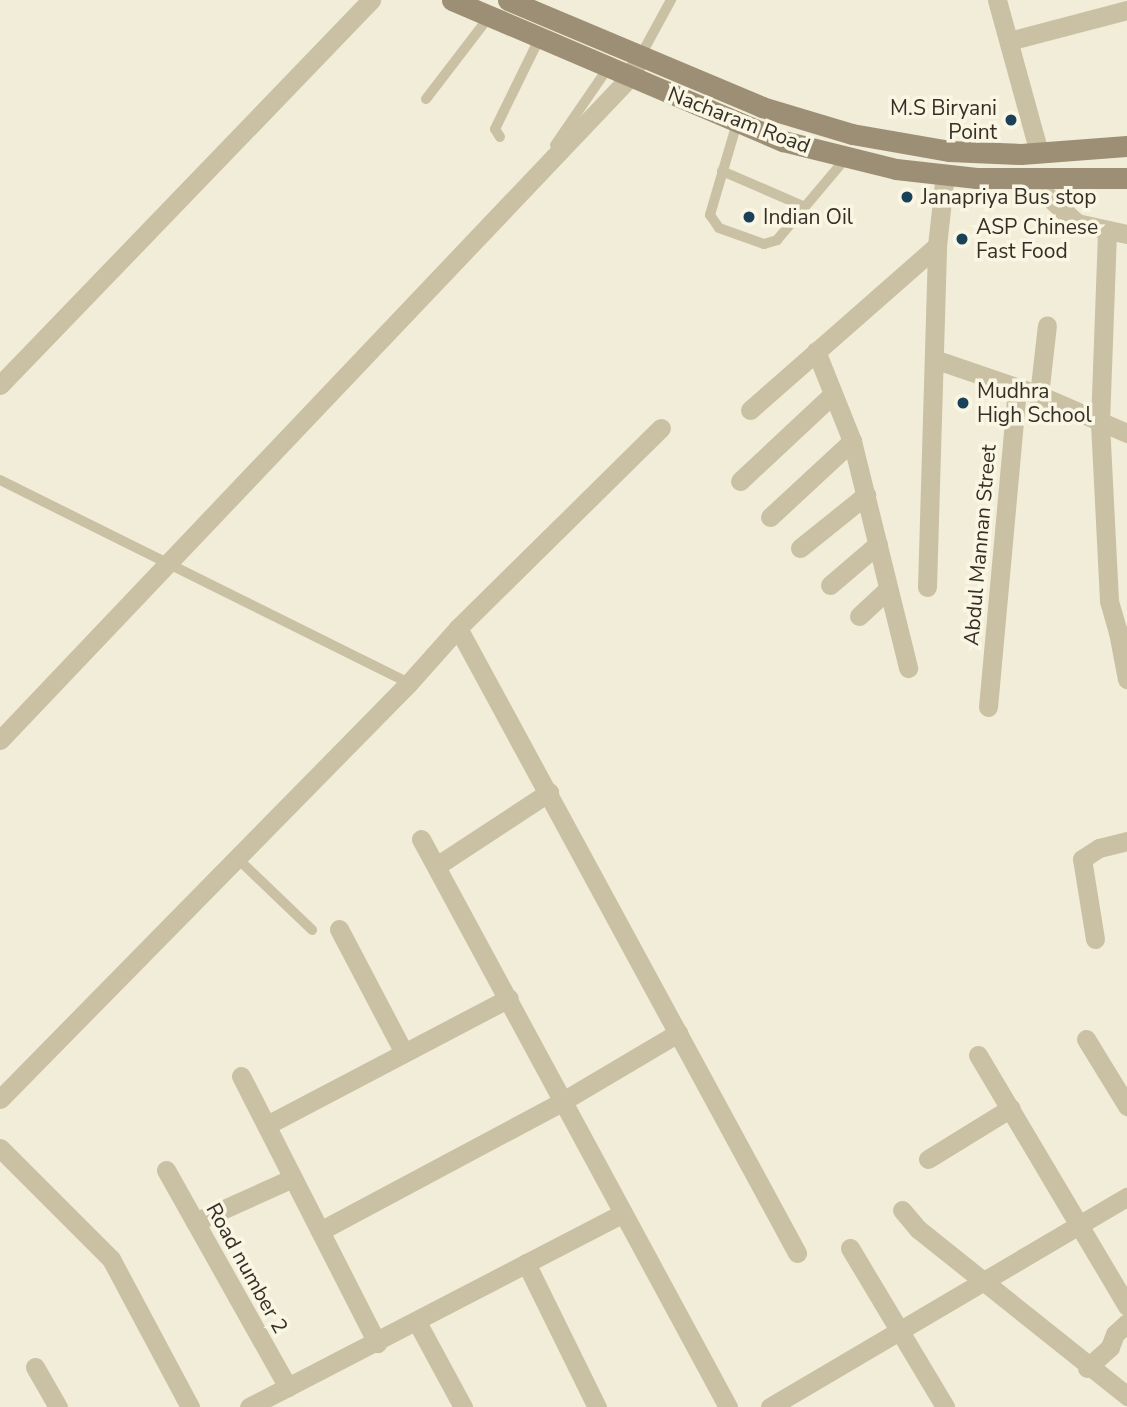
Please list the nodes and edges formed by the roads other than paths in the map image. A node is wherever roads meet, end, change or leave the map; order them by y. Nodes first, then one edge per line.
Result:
1 (371, 0) edge
2 (452, 0) edge
3 (509, 0) edge
4 (671, 0) edge
5 (996, 0) edge
6 (1099, 9) edge
7 (1127, 10) edge
8 (489, 17) junction
9 (539, 39) junction
10 (1009, 41) junction
11 (641, 55) junction
12 (608, 68) junction
13 (630, 77) junction
14 (426, 99) dead end
15 (737, 123) junction
16 (500, 137) dead end
17 (1127, 146) edge
18 (1039, 153) junction
19 (544, 154) dead end
20 (846, 158) junction
21 (722, 171) junction
22 (945, 174) junction
23 (1127, 178) edge
24 (1029, 179) junction
25 (805, 207) junction
26 (1107, 232) junction
27 (1127, 234) edge
28 (937, 246) junction
29 (1047, 325) dead end
30 (816, 351) junction
31 (937, 360) junction
32 (0, 385) edge
33 (1017, 387) junction
34 (833, 394) junction
35 (1039, 394) junction
36 (750, 410) dead end
37 (1101, 423) junction
38 (661, 428) dead end
39 (1127, 433) edge
40 (852, 441) junction
41 (0, 480) edge
42 (740, 481) dead end
43 (866, 495) junction
44 (770, 517) dead end
45 (878, 544) junction
46 (800, 548) dead end
47 (169, 563) junction
48 (830, 585) dead end
49 (927, 587) dead end
50 (888, 589) junction
51 (859, 616) dead end
52 (458, 628) junction
53 (1122, 635) edge
54 (908, 668) dead end
55 (1127, 679) edge
56 (409, 683) junction
57 (988, 707) dead end
58 (0, 740) edge
59 (549, 792) junction
60 (421, 839) dead end
61 (1127, 841) edge
62 (237, 858) junction
63 (438, 865) junction
64 (339, 929) dead end
65 (312, 930) dead end
66 (1095, 939) dead end
67 (509, 998) junction
68 (678, 1033) junction
69 (1086, 1039) dead end
70 (404, 1053) junction
71 (978, 1055) dead end
72 (241, 1076) dead end
73 (0, 1099) edge
74 (564, 1101) junction
75 (1127, 1105) edge
76 (1011, 1108) junction
77 (267, 1125) junction
78 (0, 1148) edge
79 (928, 1159) dead end
80 (166, 1170) dead end
81 (293, 1178) junction
82 (1127, 1197) edge
83 (902, 1210) dead end
84 (623, 1213) junction
85 (195, 1222) junction
86 (1081, 1225) junction
87 (320, 1231) junction
88 (850, 1248) dead end
89 (797, 1253) dead end
90 (526, 1263) junction
91 (982, 1280) junction
92 (1127, 1306) edge
93 (417, 1322) junction
94 (1127, 1324) edge
95 (900, 1331) junction
96 (377, 1343) junction
97 (35, 1367) dead end
98 (1087, 1368) junction
99 (288, 1387) junction
100 (1127, 1396) edge
101 (461, 1406) edge
102 (58, 1407) edge
103 (190, 1407) edge
104 (249, 1407) edge
105 (597, 1407) edge
106 (728, 1407) edge
107 (770, 1407) edge
108 (945, 1407) edge

1 - 32 street
2 - 8 main road, Nacharam Road
3 - 11 main road, Nacharam Road
4 - 11 lane
5 - 10 street
6 - 7 street
6 - 10 street
8 - 9 main road, Nacharam Road
8 - 14 lane
9 - 12 main road, Nacharam Road
9 - 16 lane
10 - 18 street
11 - 13 street
11 - 18 main road, Nacharam Road
12 - 13 main road, Nacharam Road
12 - 19 lane
13 - 15 main road, Nacharam Road
13 - 47 street
15 - 20 main road, Nacharam Road
15 - 21 lane
17 - 18 main road, Nacharam Road
20 - 22 main road, Nacharam Road
20 - 25 lane
21 - 25 lane
21 - 25 lane
22 - 24 main road, Nacharam Road
22 - 28 street
23 - 24 main road, Nacharam Road
24 - 26 street
26 - 27 street
26 - 37 street
28 - 30 street
28 - 31 street
29 - 35 street
30 - 34 street
30 - 36 street
31 - 33 street
31 - 49 street
33 - 35 street
33 - 57 street, Abdul Mannan Street
34 - 40 street
34 - 42 street
35 - 37 street
37 - 39 street
37 - 53 street
38 - 52 street
40 - 43 street
40 - 44 street
41 - 47 lane
43 - 45 street
43 - 46 street
45 - 48 street
45 - 50 street
47 - 56 lane
47 - 58 street
50 - 51 street
50 - 54 street
52 - 56 street
52 - 59 street
53 - 55 street
56 - 62 street
59 - 63 street
59 - 68 street
60 - 63 street
61 - 66 street
62 - 65 lane
62 - 73 street
63 - 67 street
64 - 70 street
67 - 70 street
67 - 74 street
68 - 74 street
68 - 89 street
69 - 75 street
70 - 77 street
71 - 76 street
72 - 77 street
74 - 84 street
74 - 87 street
76 - 79 street
76 - 86 street
77 - 81 street
78 - 103 street
80 - 85 street, Road number 2
81 - 85 street
81 - 87 street
82 - 86 street
83 - 91 street
84 - 90 street
84 - 106 street
85 - 99 street, Road number 2
86 - 91 street
86 - 92 street
87 - 96 street
88 - 95 street
90 - 93 street
90 - 105 street
91 - 95 street
91 - 98 street
93 - 96 street
93 - 101 street
94 - 98 street
95 - 107 street
95 - 108 street
96 - 99 street
97 - 102 street
98 - 100 street
99 - 104 street

